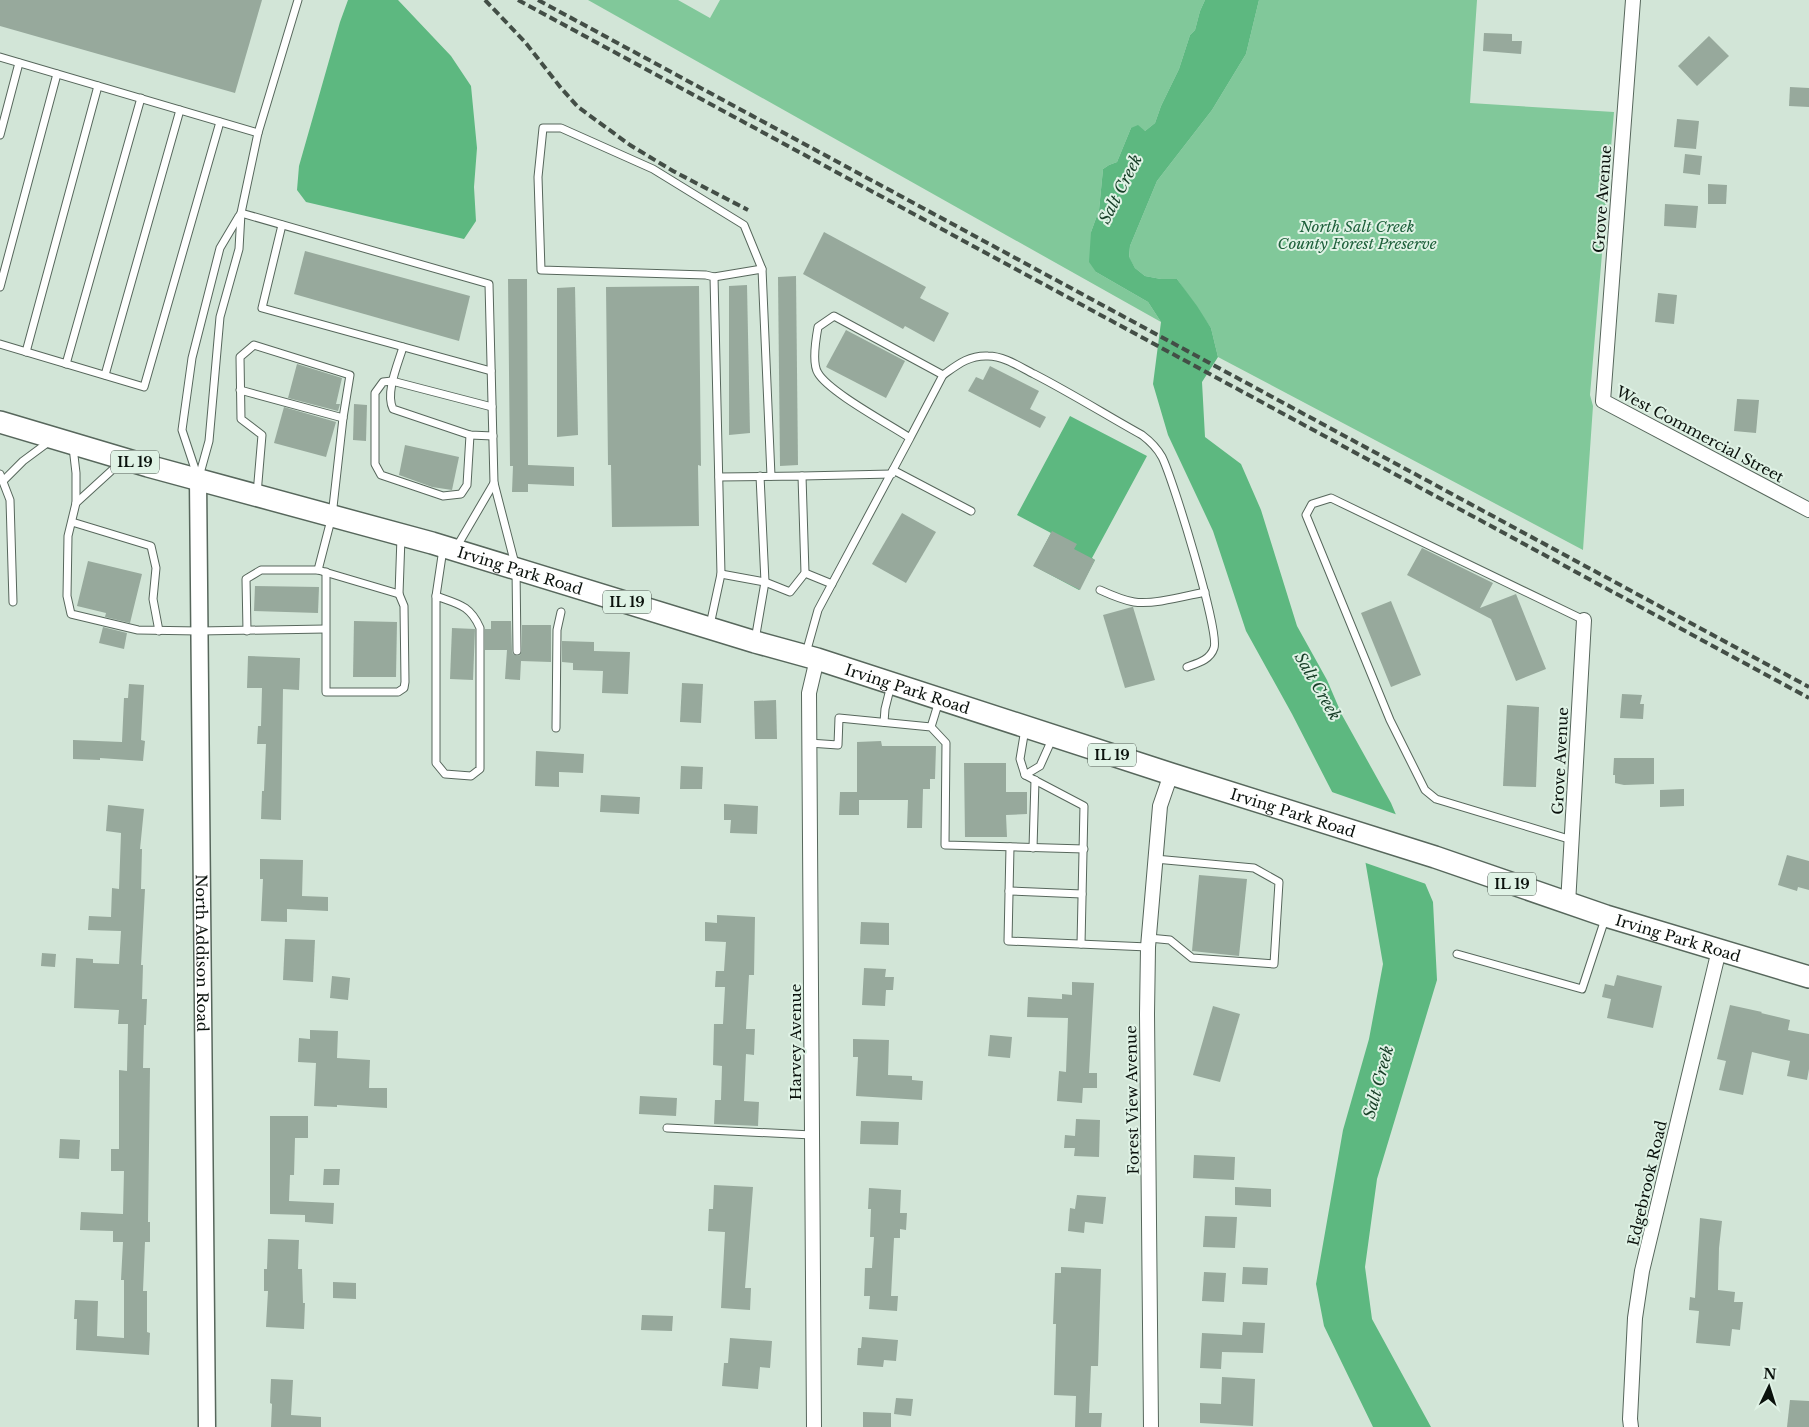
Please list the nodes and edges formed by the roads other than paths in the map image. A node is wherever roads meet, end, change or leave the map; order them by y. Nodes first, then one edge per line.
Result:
1 (298, 0) edge
2 (1633, 0) edge
3 (0, 57) edge
4 (19, 63) junction
5 (57, 74) junction
6 (98, 86) junction
7 (140, 98) junction
8 (180, 110) junction
9 (220, 122) junction
10 (258, 133) junction
11 (0, 135) edge
12 (241, 213) junction
13 (282, 225) junction
14 (762, 269) junction
15 (714, 277) junction
16 (0, 288) edge
17 (0, 344) edge
18 (403, 347) junction
19 (26, 352) junction
20 (66, 364) junction
21 (491, 372) junction
22 (105, 375) junction
23 (943, 375) junction
24 (392, 380) junction
25 (240, 390) junction
26 (1603, 401) joint
27 (492, 407) junction
28 (343, 418) junction
29 (0, 422) edge
30 (470, 435) junction
31 (493, 436) junction
32 (910, 438) junction
33 (64, 441) junction
34 (125, 459) junction
35 (893, 472) junction
36 (760, 476) junction
37 (771, 476) junction
38 (802, 476) junction
39 (719, 477) junction
40 (1, 478) edge
41 (198, 478) junction
42 (494, 483) junction
43 (257, 494) junction
44 (76, 503) junction
45 (1809, 510) edge
46 (971, 511) dead end
47 (332, 516) junction
48 (72, 522) junction
49 (402, 534) junction
50 (449, 548) junction
51 (516, 568) junction
52 (322, 571) junction
53 (804, 572) junction
54 (721, 574) junction
55 (765, 582) junction
56 (832, 584) junction
57 (1100, 590) dead end
58 (1205, 592) junction
59 (399, 594) junction
60 (436, 596) junction
61 (13, 602) dead end
62 (561, 612) dead end
63 (1584, 620) joint
64 (710, 628) junction
65 (325, 629) junction
66 (248, 630) junction
67 (159, 631) junction
68 (199, 631) junction
69 (755, 642) junction
70 (517, 651) dead end
71 (812, 657) junction
72 (1187, 667) dead end
73 (892, 683) junction
74 (940, 698) junction
75 (884, 722) junction
76 (1026, 726) junction
77 (932, 727) junction
78 (556, 728) dead end
79 (1054, 735) junction
80 (809, 743) junction
81 (1170, 774) junction
82 (1025, 775) junction
83 (1035, 780) junction
84 (1572, 840) junction
85 (1010, 847) junction
86 (1033, 848) junction
87 (1084, 850) junction
88 (1155, 859) junction
89 (1009, 891) junction
90 (1082, 894) junction
91 (1568, 904) junction
92 (1606, 916) junction
93 (1148, 942) junction
94 (1081, 944) junction
95 (1718, 950) junction
96 (1457, 954) dead end
97 (1809, 977) edge
98 (667, 1128) dead end
99 (812, 1135) junction
100 (207, 1427) edge
101 (814, 1427) edge
102 (1151, 1427) edge
103 (1631, 1427) edge

1 - 10 lane
2 - 26 street, Grove Avenue
3 - 4 lane
4 - 5 lane
4 - 11 lane
5 - 6 lane
5 - 16 lane
6 - 7 lane
6 - 19 lane
7 - 8 lane
7 - 20 lane
8 - 9 lane
8 - 22 lane
9 - 10 lane
9 - 22 lane
10 - 12 lane
12 - 13 lane
12 - 41 lane
12 - 41 lane
13 - 18 lane
13 - 21 lane
14 - 15 lane
14 - 15 lane
14 - 37 lane
15 - 39 lane
17 - 19 lane
18 - 21 lane
18 - 24 lane
19 - 20 lane
20 - 22 lane
21 - 27 lane
23 - 32 lane
23 - 32 lane
23 - 58 lane
24 - 27 lane
24 - 30 lane
24 - 30 lane
25 - 28 lane
25 - 28 lane
25 - 43 lane
26 - 45 street, West Commercial Street
27 - 31 lane
28 - 47 lane
29 - 33 main road, Irving Park Road / IL 19
30 - 31 lane
31 - 42 lane
32 - 35 lane
33 - 34 main road, Irving Park Road / IL 19
33 - 40 lane
33 - 44 lane
34 - 41 main road, Irving Park Road / IL 19
34 - 44 lane
35 - 38 lane
35 - 46 lane
35 - 56 lane
36 - 37 lane
36 - 39 lane
36 - 55 lane
37 - 38 lane
38 - 53 lane
39 - 54 lane
40 - 61 lane
41 - 43 main road, Irving Park Road / IL 19
41 - 68 street, North Addison Road
42 - 50 lane
42 - 51 lane
43 - 47 main road, Irving Park Road / IL 19
44 - 48 lane
47 - 49 main road, Irving Park Road / IL 19
47 - 52 lane
48 - 67 lane
48 - 67 lane
49 - 50 main road, Irving Park Road / IL 19
49 - 59 lane
50 - 51 main road, Irving Park Road / IL 19
50 - 60 lane
51 - 64 main road, Irving Park Road / IL 19
51 - 70 lane
52 - 59 lane
52 - 65 lane
52 - 66 lane
53 - 55 lane
53 - 56 lane
54 - 55 lane
54 - 64 lane
55 - 69 lane
56 - 71 lane
57 - 58 lane
58 - 72 lane
59 - 65 lane
60 - 60 lane
62 - 78 lane
63 - 84 street, Grove Avenue
63 - 84 lane
64 - 69 main road, Irving Park Road / IL 19
65 - 66 lane
66 - 68 lane
67 - 68 lane
68 - 100 street, North Addison Road
69 - 71 main road, Irving Park Road / IL 19
71 - 73 main road, Irving Park Road / IL 19
71 - 80 street, Harvey Avenue
73 - 74 main road, Irving Park Road / IL 19
73 - 75 lane
74 - 76 main road, Irving Park Road / IL 19
74 - 77 lane
75 - 77 lane
75 - 80 lane
76 - 79 main road, Irving Park Road / IL 19
76 - 82 lane
77 - 85 lane
79 - 81 main road, Irving Park Road / IL 19
79 - 82 lane
80 - 99 street, Harvey Avenue
81 - 88 street, Forest View Avenue
81 - 91 main road, Irving Park Road / IL 19
82 - 83 lane
83 - 86 lane
83 - 87 lane
84 - 91 street, Grove Avenue
85 - 86 lane
85 - 89 lane
86 - 87 lane
87 - 90 lane
88 - 93 street, Forest View Avenue
88 - 93 lane
89 - 90 lane
89 - 94 lane
90 - 94 lane
91 - 92 main road, Irving Park Road / IL 19
92 - 95 main road, Irving Park Road / IL 19
92 - 96 lane
93 - 94 lane
93 - 102 street, Forest View Avenue
95 - 97 main road, Irving Park Road / IL 19
95 - 103 street, Edgebrook Road
98 - 99 lane
99 - 101 street, Harvey Avenue

